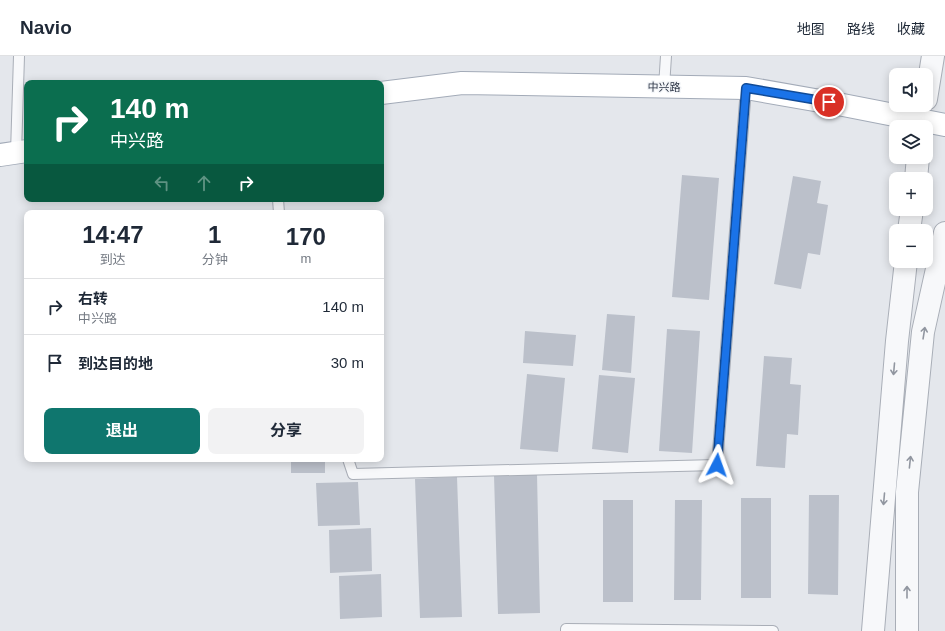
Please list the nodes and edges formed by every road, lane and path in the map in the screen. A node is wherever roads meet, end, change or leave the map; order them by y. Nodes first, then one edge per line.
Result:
1 (19, 56) edge
2 (666, 56) edge
3 (934, 56) edge
4 (664, 86) junction
5 (746, 88) junction
6 (384, 93) edge
7 (924, 113) edge
8 (945, 125) edge
9 (14, 153) edge
10 (945, 233) edge
11 (905, 268) edge
12 (349, 462) edge
13 (566, 631) edge
14 (773, 631) edge
15 (873, 631) edge
16 (907, 631) edge

1 - 9 lane
2 - 4 lane
3 - 7 street
4 - 5 main road, 中兴路
4 - 6 main road, 中兴路
5 - 7 main road, 中兴路
5 - 12 lane
7 - 8 main road, 中兴路
16 -> 10 street
11 -> 15 street
13 - 14 lane

